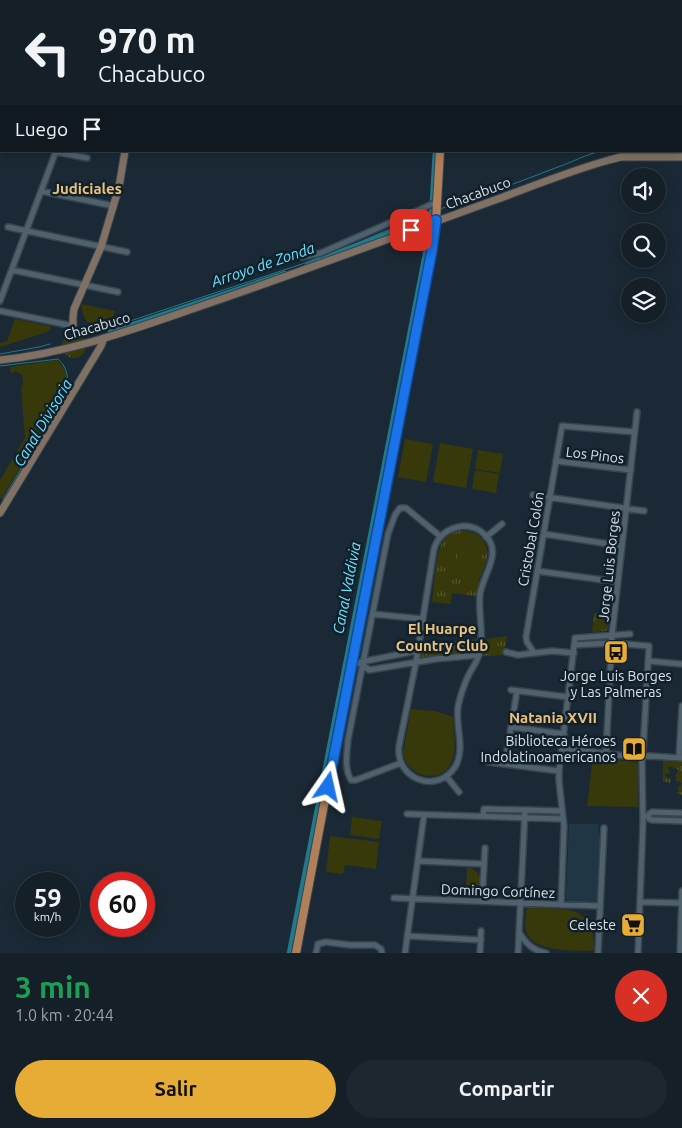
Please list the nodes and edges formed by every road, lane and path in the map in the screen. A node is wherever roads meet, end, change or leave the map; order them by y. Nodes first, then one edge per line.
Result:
1 (56, 152) edge
2 (60, 152) edge
3 (125, 152) edge
4 (440, 152) edge
5 (682, 157) edge
6 (87, 158) dead end
7 (41, 191) junction
8 (433, 203) junction
9 (114, 206) junction
10 (436, 220) junction
11 (8, 227) dead end
12 (27, 231) junction
13 (101, 247) junction
14 (127, 252) dead end
15 (302, 257) dead end
16 (12, 270) junction
17 (84, 285) junction
18 (118, 292) dead end
19 (0, 301) edge
20 (0, 311) edge
21 (73, 326) joint
22 (104, 338) junction
23 (0, 360) edge
24 (637, 412) dead end
25 (635, 432) junction
26 (556, 462) junction
27 (631, 470) junction
28 (533, 495) dead end
29 (550, 497) junction
30 (626, 508) junction
31 (644, 511) dead end
32 (0, 513) edge
33 (502, 524) dead end
34 (544, 534) junction
35 (440, 536) junction
36 (486, 536) junction
37 (622, 546) junction
38 (538, 570) junction
39 (618, 582) junction
40 (373, 614) junction
41 (423, 618) junction
42 (630, 634) dead end
43 (612, 635) junction
44 (482, 643) junction
45 (612, 643) junction
46 (574, 645) junction
47 (417, 651) junction
48 (506, 652) dead end
49 (534, 653) junction
50 (574, 653) junction
51 (479, 655) junction
52 (648, 661) junction
53 (354, 662) junction
54 (416, 662) junction
55 (363, 663) junction
56 (682, 664) edge
57 (511, 690) dead end
58 (518, 691) junction
59 (568, 697) junction
60 (682, 706) edge
61 (511, 727) junction
62 (564, 734) junction
63 (562, 748) junction
64 (606, 753) junction
65 (642, 756) junction
66 (681, 758) edge
67 (488, 762) dead end
68 (401, 763) junction
69 (505, 764) junction
70 (559, 771) junction
71 (446, 776) junction
72 (460, 792) dead end
73 (525, 810) junction
74 (562, 811) junction
75 (682, 813) edge
76 (407, 814) dead end
77 (424, 815) junction
78 (483, 816) junction
79 (646, 816) junction
80 (525, 817) junction
81 (564, 819) junction
82 (682, 821) edge
83 (604, 828) dead end
84 (485, 848) dead end
85 (418, 861) junction
86 (484, 864) junction
87 (682, 891) edge
88 (394, 898) dead end
89 (412, 898) junction
90 (482, 901) junction
91 (640, 902) junction
92 (521, 903) junction
93 (682, 903) edge
94 (560, 905) junction
95 (600, 906) junction
96 (481, 931) dead end
97 (519, 932) junction
98 (407, 936) junction
99 (481, 940) junction
100 (681, 945) edge
101 (296, 953) edge
102 (316, 953) edge
103 (382, 953) edge
104 (405, 953) edge
105 (480, 953) edge
106 (518, 953) edge
107 (546, 953) edge
108 (598, 953) edge
109 (638, 953) edge
110 (680, 953) edge

1 - 7 street
2 - 6 street
3 - 9 street
4 - 8 main road
5 - 10 street, Chacabuco
7 - 9 street
7 - 12 street
8 - 10 main road
8 - 15 street
9 - 13 street
10 - 22 street, Chacabuco
10 - 53 main road
11 - 12 street
12 - 13 street
12 - 16 street
13 - 14 street
13 - 17 street
16 - 17 street
16 - 19 street
17 - 18 street
17 - 21 street
20 - 21 street
22 - 23 street, Chacabuco
22 - 32 street
24 - 25 street, Jorge Luis Borges
25 - 26 street, Cristobal Colón
25 - 27 street, Jorge Luis Borges
26 - 27 street, Los Pinos
26 - 29 street, Cristobal Colón
27 - 30 street, Jorge Luis Borges
28 - 29 street
29 - 30 street
29 - 34 street, Cristobal Colón
30 - 31 street
30 - 37 street, Jorge Luis Borges
33 - 36 street
34 - 37 street
34 - 38 street, Cristobal Colón
35 - 36 street
35 - 40 street
35 - 41 street
36 - 44 street
37 - 39 street, Jorge Luis Borges
38 - 39 street
38 - 49 street, Cristobal Colón
39 - 43 street, Jorge Luis Borges
40 - 41 street
40 - 55 street
41 - 47 street
42 - 43 street
43 - 45 street, Jorge Luis Borges
43 - 46 street
44 - 47 street
44 - 51 street
45 - 46 street
45 - 52 street
45 - 64 street, Jorge Luis Borges
46 - 50 street
47 - 54 street
47 - 55 street
48 - 49 street
49 - 50 street
50 - 59 street
51 - 54 street
51 - 71 street
52 - 56 street
52 - 65 street
53 - 55 street
53 - 101 main road
54 - 55 street
54 - 68 street
55 - 68 street
57 - 58 street
58 - 59 street
58 - 61 street
59 - 62 street
60 - 66 street
61 - 62 street
61 - 69 street
62 - 63 street
63 - 64 street
63 - 70 street
64 - 65 street
65 - 66 street
65 - 79 street
67 - 69 street
68 - 71 street
69 - 70 street
70 - 74 street
71 - 72 street
73 - 74 street
73 - 78 street
73 - 80 street
74 - 81 street
75 - 79 street
76 - 77 street
77 - 78 street
77 - 85 street
78 - 80 street
79 - 82 street
79 - 91 street
80 - 81 street
80 - 92 street
81 - 94 street
83 - 95 street
84 - 86 street
85 - 86 street
85 - 89 street
86 - 90 street
87 - 93 street
88 - 89 street, Domingo Cortínez
89 - 90 street, Domingo Cortínez
89 - 98 street
90 - 92 street, Domingo Cortínez
91 - 93 street
91 - 109 street
92 - 94 street, Domingo Cortínez
92 - 97 street
93 - 100 street
94 - 95 street, Domingo Cortínez
95 - 108 street
96 - 99 street
97 - 106 street
97 - 107 street
98 - 99 street
98 - 104 street
99 - 105 street
100 - 110 street
102 - 103 street

